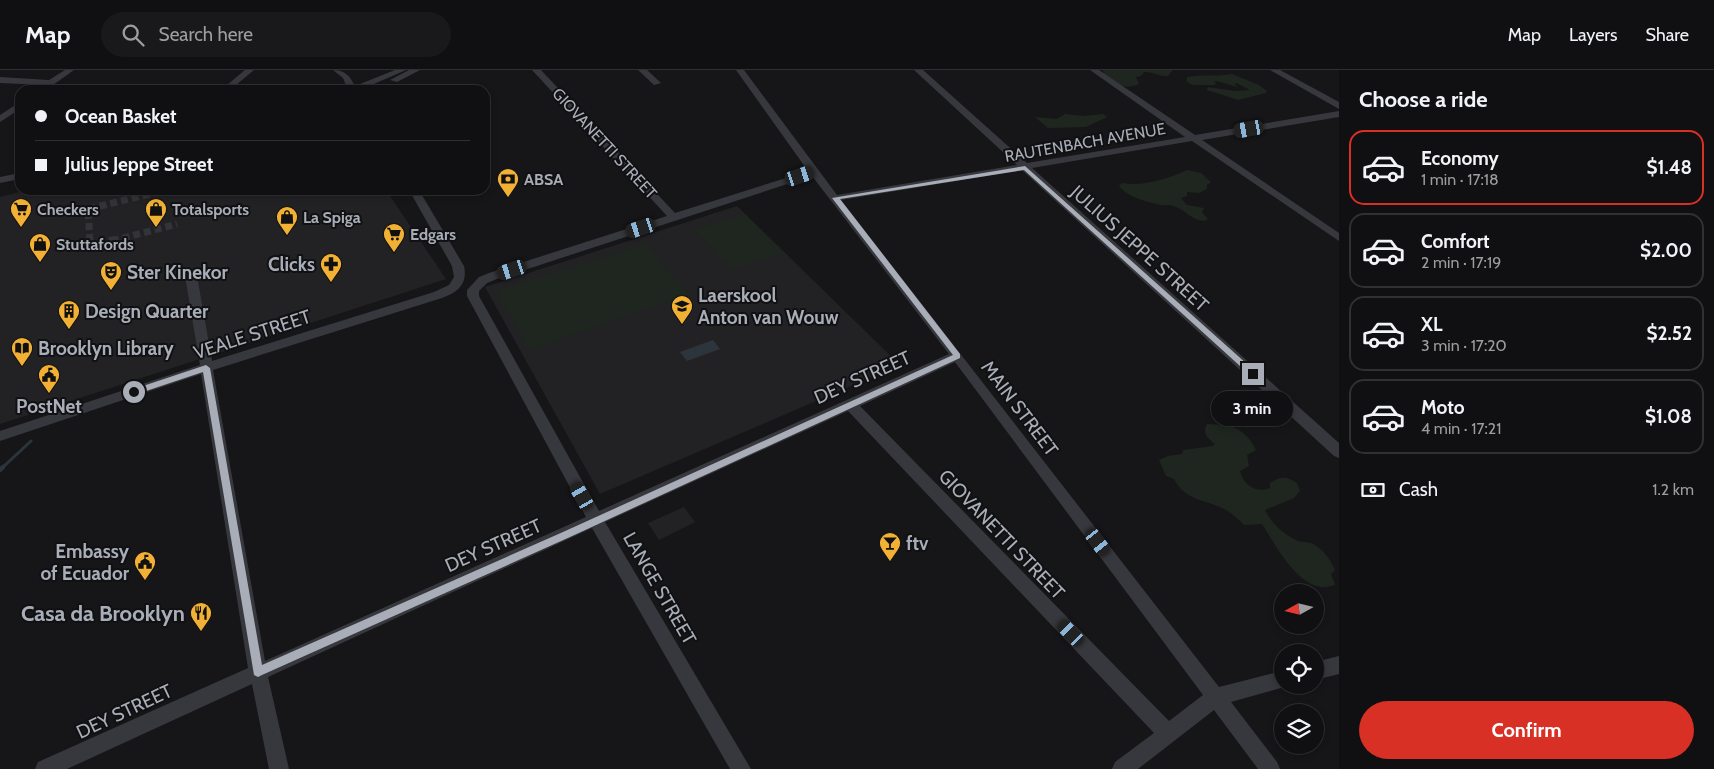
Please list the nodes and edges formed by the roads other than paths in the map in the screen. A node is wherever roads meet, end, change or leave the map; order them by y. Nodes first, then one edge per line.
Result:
1 (70, 70) edge
2 (250, 70) edge
3 (337, 70) edge
4 (402, 70) edge
5 (416, 70) edge
6 (536, 70) edge
7 (642, 70) edge
8 (740, 70) edge
9 (918, 70) edge
10 (1094, 70) edge
11 (1274, 70) edge
12 (0, 80) edge
13 (51, 83) junction
14 (657, 83) dead end
15 (48, 85) edge
16 (231, 85) edge
17 (351, 85) edge
18 (365, 85) edge
19 (382, 85) edge
20 (1339, 106) edge
21 (15, 108) edge
22 (1339, 114) edge
23 (0, 119) edge
24 (1195, 139) junction
25 (1025, 168) junction
26 (814, 172) junction
27 (15, 177) edge
28 (0, 180) edge
29 (15, 182) edge
30 (0, 185) edge
31 (417, 195) edge
32 (836, 198) junction
33 (673, 217) junction
34 (1339, 238) edge
35 (191, 276) dead end
36 (958, 356) junction
37 (206, 368) junction
38 (850, 404) junction
39 (0, 436) edge
40 (1339, 452) edge
41 (596, 521) junction
42 (1339, 665) edge
43 (1324, 669) edge
44 (258, 672) junction
45 (1274, 682) edge
46 (1216, 697) junction
47 (1168, 734) junction
48 (45, 769) edge
49 (279, 769) edge
50 (741, 769) edge
51 (1122, 769) edge
52 (1270, 769) edge

1 - 13 street
2 - 16 street
3 - 17 street
4 - 18 street
5 - 19 street
6 - 33 street, GIOVANETTI STREET
7 - 14 street
8 - 26 street, MAIN STREET
9 - 25 street, JULIUS JEPPE STREET
10 - 24 street
11 - 20 street
12 - 13 street
13 - 15 street
21 - 23 street
22 - 24 street, RAUTENBACH AVENUE
24 - 25 street, RAUTENBACH AVENUE
24 - 34 street
25 - 32 street, RAUTENBACH AVENUE
25 - 40 street, JULIUS JEPPE STREET
26 - 32 street, MAIN STREET
26 - 33 street
27 - 28 street
29 - 30 street
31 - 37 street, VEALE STREET
32 - 36 street, MAIN STREET
33 - 41 street, LANGE STREET
35 - 37 street
36 - 38 street, DEY STREET
36 - 46 street, MAIN STREET
37 - 39 street, VEALE STREET
37 - 44 street
38 - 41 street, DEY STREET
38 - 47 street, GIOVANETTI STREET
41 - 44 street, DEY STREET
41 - 50 street, LANGE STREET
42 - 43 street
44 - 48 street, DEY STREET
44 - 49 street
45 - 46 street
46 - 47 street
46 - 52 street, MAIN STREET
47 - 51 street

